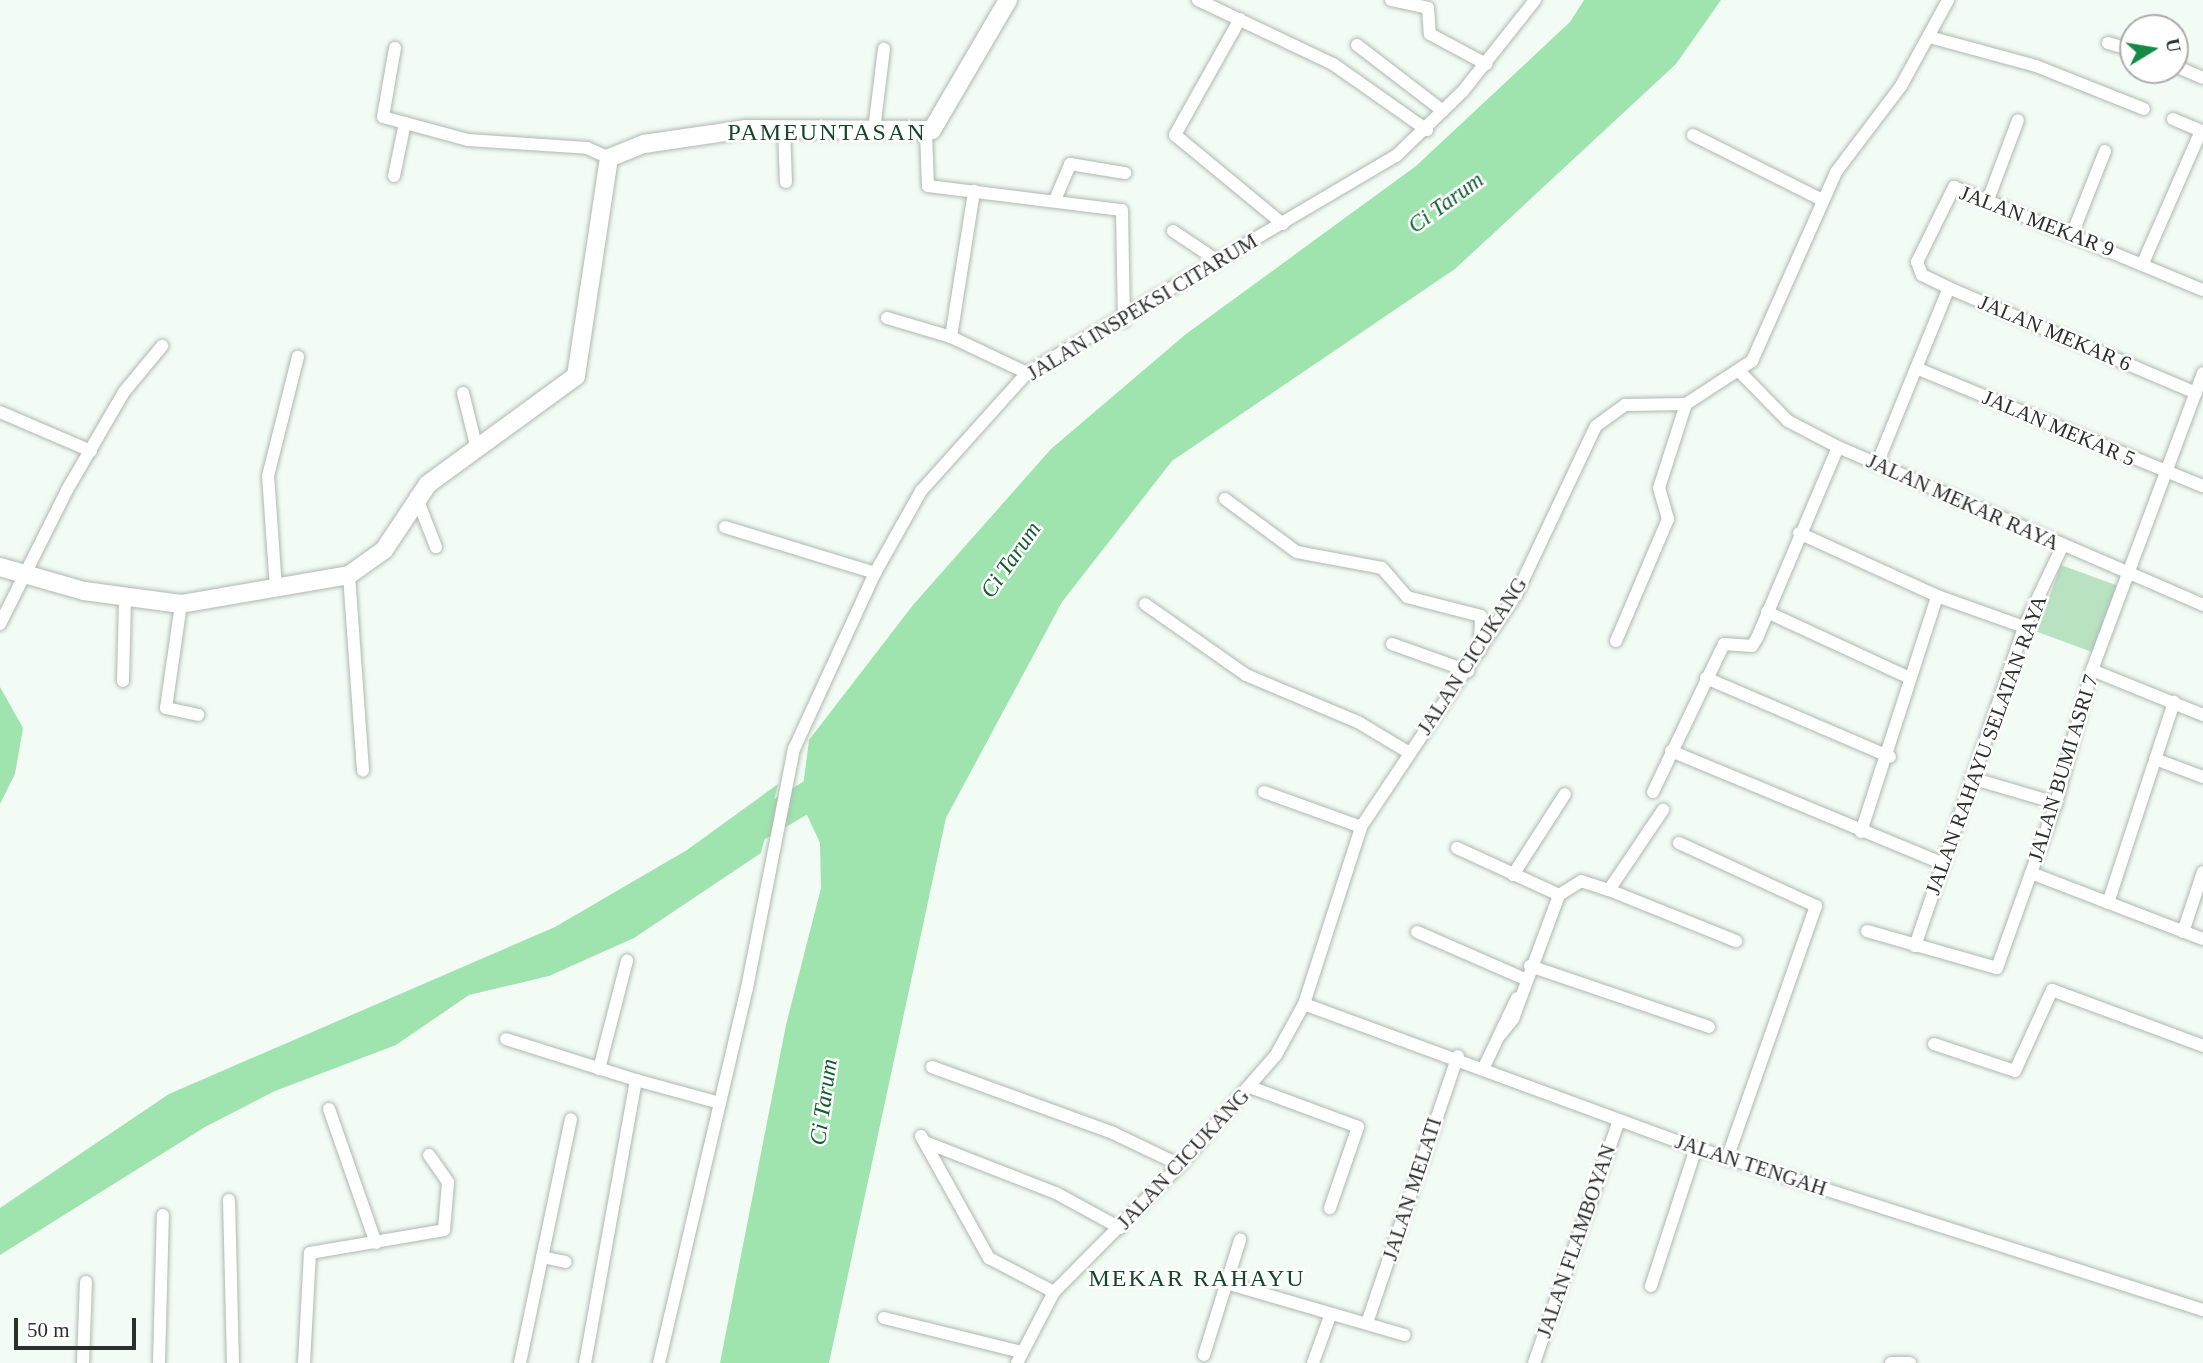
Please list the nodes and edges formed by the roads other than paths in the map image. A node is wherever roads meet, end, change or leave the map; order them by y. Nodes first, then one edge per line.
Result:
1 (1008, 0) edge
2 (1198, 0) edge
3 (1391, 0) edge
4 (1535, 0) edge
5 (1948, 0) edge
6 (1240, 19) junction
7 (1933, 38) junction
8 (2108, 43) dead end
9 (1357, 45) dead end
10 (2119, 46) edge
11 (395, 48) dead end
12 (884, 48) dead end
13 (1486, 64) junction
14 (2144, 109) dead end
15 (1443, 111) junction
16 (2173, 119) dead end
17 (2018, 120) dead end
18 (405, 123) junction
19 (784, 128) junction
20 (874, 130) junction
21 (1426, 130) junction
22 (926, 132) junction
23 (2202, 132) edge
24 (1693, 135) dead end
25 (2105, 151) dead end
26 (609, 158) junction
27 (1125, 173) dead end
28 (394, 176) dead end
29 (786, 182) dead end
30 (974, 191) junction
31 (1055, 200) junction
32 (1822, 200) junction
33 (1988, 200) junction
34 (1283, 224) junction
35 (1173, 231) dead end
36 (2073, 232) junction
37 (1215, 259) junction
38 (2143, 263) junction
39 (1917, 269) joint
40 (1949, 288) junction
41 (2203, 290) edge
42 (887, 318) dead end
43 (1124, 321) junction
44 (951, 337) junction
45 (162, 346) dead end
46 (299, 357) dead end
47 (1916, 368) junction
48 (1027, 373) junction
49 (1741, 373) junction
50 (2203, 373) edge
51 (463, 393) dead end
52 (2196, 393) junction
53 (1686, 404) junction
54 (0, 412) edge
55 (1838, 447) junction
56 (477, 449) junction
57 (91, 451) junction
58 (1877, 464) junction
59 (2166, 472) junction
60 (2203, 486) edge
61 (416, 495) junction
62 (1225, 499) dead end
63 (725, 527) dead end
64 (1799, 533) junction
65 (2063, 545) junction
66 (436, 547) dead end
67 (0, 567) edge
68 (875, 573) junction
69 (2126, 573) junction
70 (21, 574) junction
71 (349, 575) junction
72 (276, 589) junction
73 (1937, 596) junction
74 (125, 597) junction
75 (181, 604) junction
76 (1145, 604) dead end
77 (2203, 605) edge
78 (1767, 612) junction
79 (0, 624) edge
80 (2024, 627) junction
81 (1616, 641) dead end
82 (1392, 644) dead end
83 (1480, 651) junction
84 (2092, 670) junction
85 (1468, 671) junction
86 (1706, 678) junction
87 (1910, 678) junction
88 (123, 681) dead end
89 (2174, 702) junction
90 (198, 715) dead end
91 (2203, 715) edge
92 (1671, 751) junction
93 (1408, 752) junction
94 (1890, 757) junction
95 (2155, 759) junction
96 (363, 771) dead end
97 (2203, 777) edge
98 (1970, 778) junction
99 (1264, 792) dead end
100 (1653, 792) dead end
101 (1565, 794) dead end
102 (2056, 803) junction
103 (1662, 810) dead end
104 (1361, 827) junction
105 (1861, 832) junction
106 (1679, 844) dead end
107 (1457, 848) dead end
108 (1942, 863) junction
109 (2203, 872) edge
110 (2031, 873) junction
111 (1513, 874) junction
112 (1609, 890) junction
113 (1559, 895) junction
114 (2108, 903) junction
115 (1867, 931) dead end
116 (1417, 932) dead end
117 (2183, 932) junction
118 (2203, 939) edge
119 (1736, 941) dead end
120 (1915, 946) junction
121 (627, 961) dead end
122 (1530, 966) junction
123 (1525, 979) junction
124 (1304, 1004) junction
125 (1709, 1027) dead end
126 (506, 1039) dead end
127 (1934, 1044) dead end
128 (2203, 1046) edge
129 (1458, 1056) junction
130 (1485, 1066) junction
131 (932, 1068) dead end
132 (599, 1069) junction
133 (636, 1080) junction
134 (1250, 1087) junction
135 (720, 1103) junction
136 (330, 1109) dead end
137 (571, 1119) dead end
138 (1619, 1120) junction
139 (1696, 1148) junction
140 (429, 1154) dead end
141 (1727, 1158) junction
142 (1180, 1165) junction
143 (229, 1200) dead end
144 (1331, 1208) dead end
145 (163, 1215) dead end
146 (1120, 1228) junction
147 (1240, 1240) dead end
148 (376, 1242) junction
149 (542, 1256) junction
150 (565, 1262) dead end
151 (86, 1282) dead end
152 (1226, 1283) junction
153 (1651, 1286) dead end
154 (1054, 1293) junction
155 (2203, 1310) edge
156 (1330, 1316) junction
157 (884, 1318) dead end
158 (1367, 1323) junction
159 (1405, 1335) dead end
160 (1204, 1355) dead end
161 (1019, 1358) edge
162 (83, 1363) edge
163 (159, 1363) edge
164 (233, 1363) edge
165 (304, 1363) edge
166 (520, 1363) edge
167 (586, 1363) edge
168 (659, 1363) edge
169 (1313, 1363) edge
170 (1534, 1363) edge
171 (1891, 1363) edge
172 (1910, 1363) edge

1 - 22 street
2 - 6 street
3 - 13 street
4 - 13 street, JALAN INSPEKSI CITARUM
5 - 7 street, JALAN CICUKANG
6 - 21 street
6 - 34 street
7 - 14 street
7 - 32 street, JALAN CICUKANG
8 - 10 street
9 - 15 street
11 - 18 street
12 - 20 street
13 - 15 street, JALAN INSPEKSI CITARUM
15 - 21 street, JALAN INSPEKSI CITARUM
16 - 23 street
17 - 33 street
18 - 26 street
18 - 28 street
19 - 20 street
19 - 26 street
19 - 29 street
20 - 22 street
21 - 34 street, JALAN INSPEKSI CITARUM
22 - 30 street
23 - 38 street
24 - 32 street
25 - 36 street
26 - 56 street
27 - 31 street
30 - 31 street
30 - 44 street
31 - 43 street
32 - 49 street, JALAN CICUKANG
33 - 36 street, JALAN MEKAR 9
33 - 39 street, JALAN MEKAR 9
34 - 37 street, JALAN INSPEKSI CITARUM
35 - 37 street
36 - 38 street, JALAN MEKAR 9
37 - 43 street, JALAN INSPEKSI CITARUM
38 - 41 street, JALAN MEKAR 9
39 - 40 street, JALAN MEKAR 6
40 - 47 street
40 - 52 street, JALAN MEKAR 6
42 - 44 street
43 - 48 street, JALAN INSPEKSI CITARUM
44 - 48 street
45 - 57 street
46 - 72 street
47 - 58 street
47 - 59 street, JALAN MEKAR 5
48 - 68 street, JALAN INSPEKSI CITARUM
49 - 53 street, JALAN CICUKANG
49 - 55 street, JALAN MEKAR RAYA
50 - 52 street, JALAN BUMI ASRI 7
51 - 56 street
52 - 59 street, JALAN BUMI ASRI 7
53 - 81 street
53 - 83 street, JALAN CICUKANG
54 - 57 street
55 - 58 street, JALAN MEKAR RAYA
55 - 64 street
56 - 61 street
57 - 70 street
58 - 65 street, JALAN MEKAR RAYA
59 - 60 street, JALAN MEKAR 5
59 - 69 street, JALAN BUMI ASRI 7
61 - 66 street
61 - 71 street
62 - 83 street
63 - 68 street
64 - 73 street
64 - 78 street
65 - 69 street, JALAN MEKAR RAYA
65 - 80 street, JALAN RAHAYU SELATAN RAYA
67 - 70 street
68 - 135 street, JALAN INSPEKSI CITARUM
69 - 77 street, JALAN MEKAR RAYA
69 - 84 street, JALAN BUMI ASRI 7
70 - 74 street
70 - 79 street
71 - 72 street
71 - 96 street
72 - 75 street
73 - 80 street
73 - 87 street
74 - 75 street
74 - 88 street
75 - 90 street
76 - 93 street
78 - 86 street
78 - 87 street
80 - 98 street, JALAN RAHAYU SELATAN RAYA
82 - 85 street
83 - 85 street, JALAN CICUKANG
84 - 89 street
84 - 102 street, JALAN BUMI ASRI 7
85 - 93 street, JALAN CICUKANG
86 - 92 street
86 - 94 street
87 - 94 street
89 - 91 street
89 - 95 street
92 - 100 street
92 - 105 street
93 - 104 street, JALAN CICUKANG
94 - 105 street
95 - 97 street
95 - 114 street
98 - 102 street
98 - 108 street, JALAN RAHAYU SELATAN RAYA
99 - 104 street
101 - 111 street
102 - 110 street, JALAN BUMI ASRI 7
103 - 112 street
104 - 124 street, JALAN CICUKANG
105 - 108 street
106 - 141 street
107 - 111 street
108 - 120 street, JALAN RAHAYU SELATAN RAYA
109 - 117 street
110 - 114 street
110 - 120 street, JALAN BUMI ASRI 7
111 - 113 street
112 - 113 street
112 - 119 street
113 - 122 street
114 - 117 street
115 - 120 street
116 - 123 street
117 - 118 street
121 - 132 street
122 - 123 street
122 - 125 street
123 - 130 street
124 - 129 street, JALAN TENGAH
124 - 134 street, JALAN CICUKANG
126 - 132 street
127 - 128 street
129 - 130 street, JALAN TENGAH
129 - 158 street, JALAN MELATI
130 - 138 street, JALAN TENGAH
131 - 142 street
132 - 133 street
133 - 135 street
133 - 167 street
134 - 142 street, JALAN CICUKANG
134 - 144 street
135 - 168 street, JALAN INSPEKSI CITARUM
136 - 148 street
137 - 149 street
138 - 139 street, JALAN TENGAH
138 - 170 street, JALAN FLAMBOYAN
139 - 141 street, JALAN TENGAH
139 - 153 street
140 - 148 street
141 - 155 street, JALAN TENGAH
142 - 146 street, JALAN CICUKANG
143 - 164 street
145 - 163 street
146 - 154 street, JALAN CICUKANG
146 - 154 street
147 - 152 street
148 - 165 street
149 - 150 street
149 - 166 street
151 - 162 street
152 - 156 street
152 - 160 street
154 - 161 street, JALAN CICUKANG
156 - 158 street
156 - 169 street
157 - 161 street
158 - 159 street
171 - 172 street

